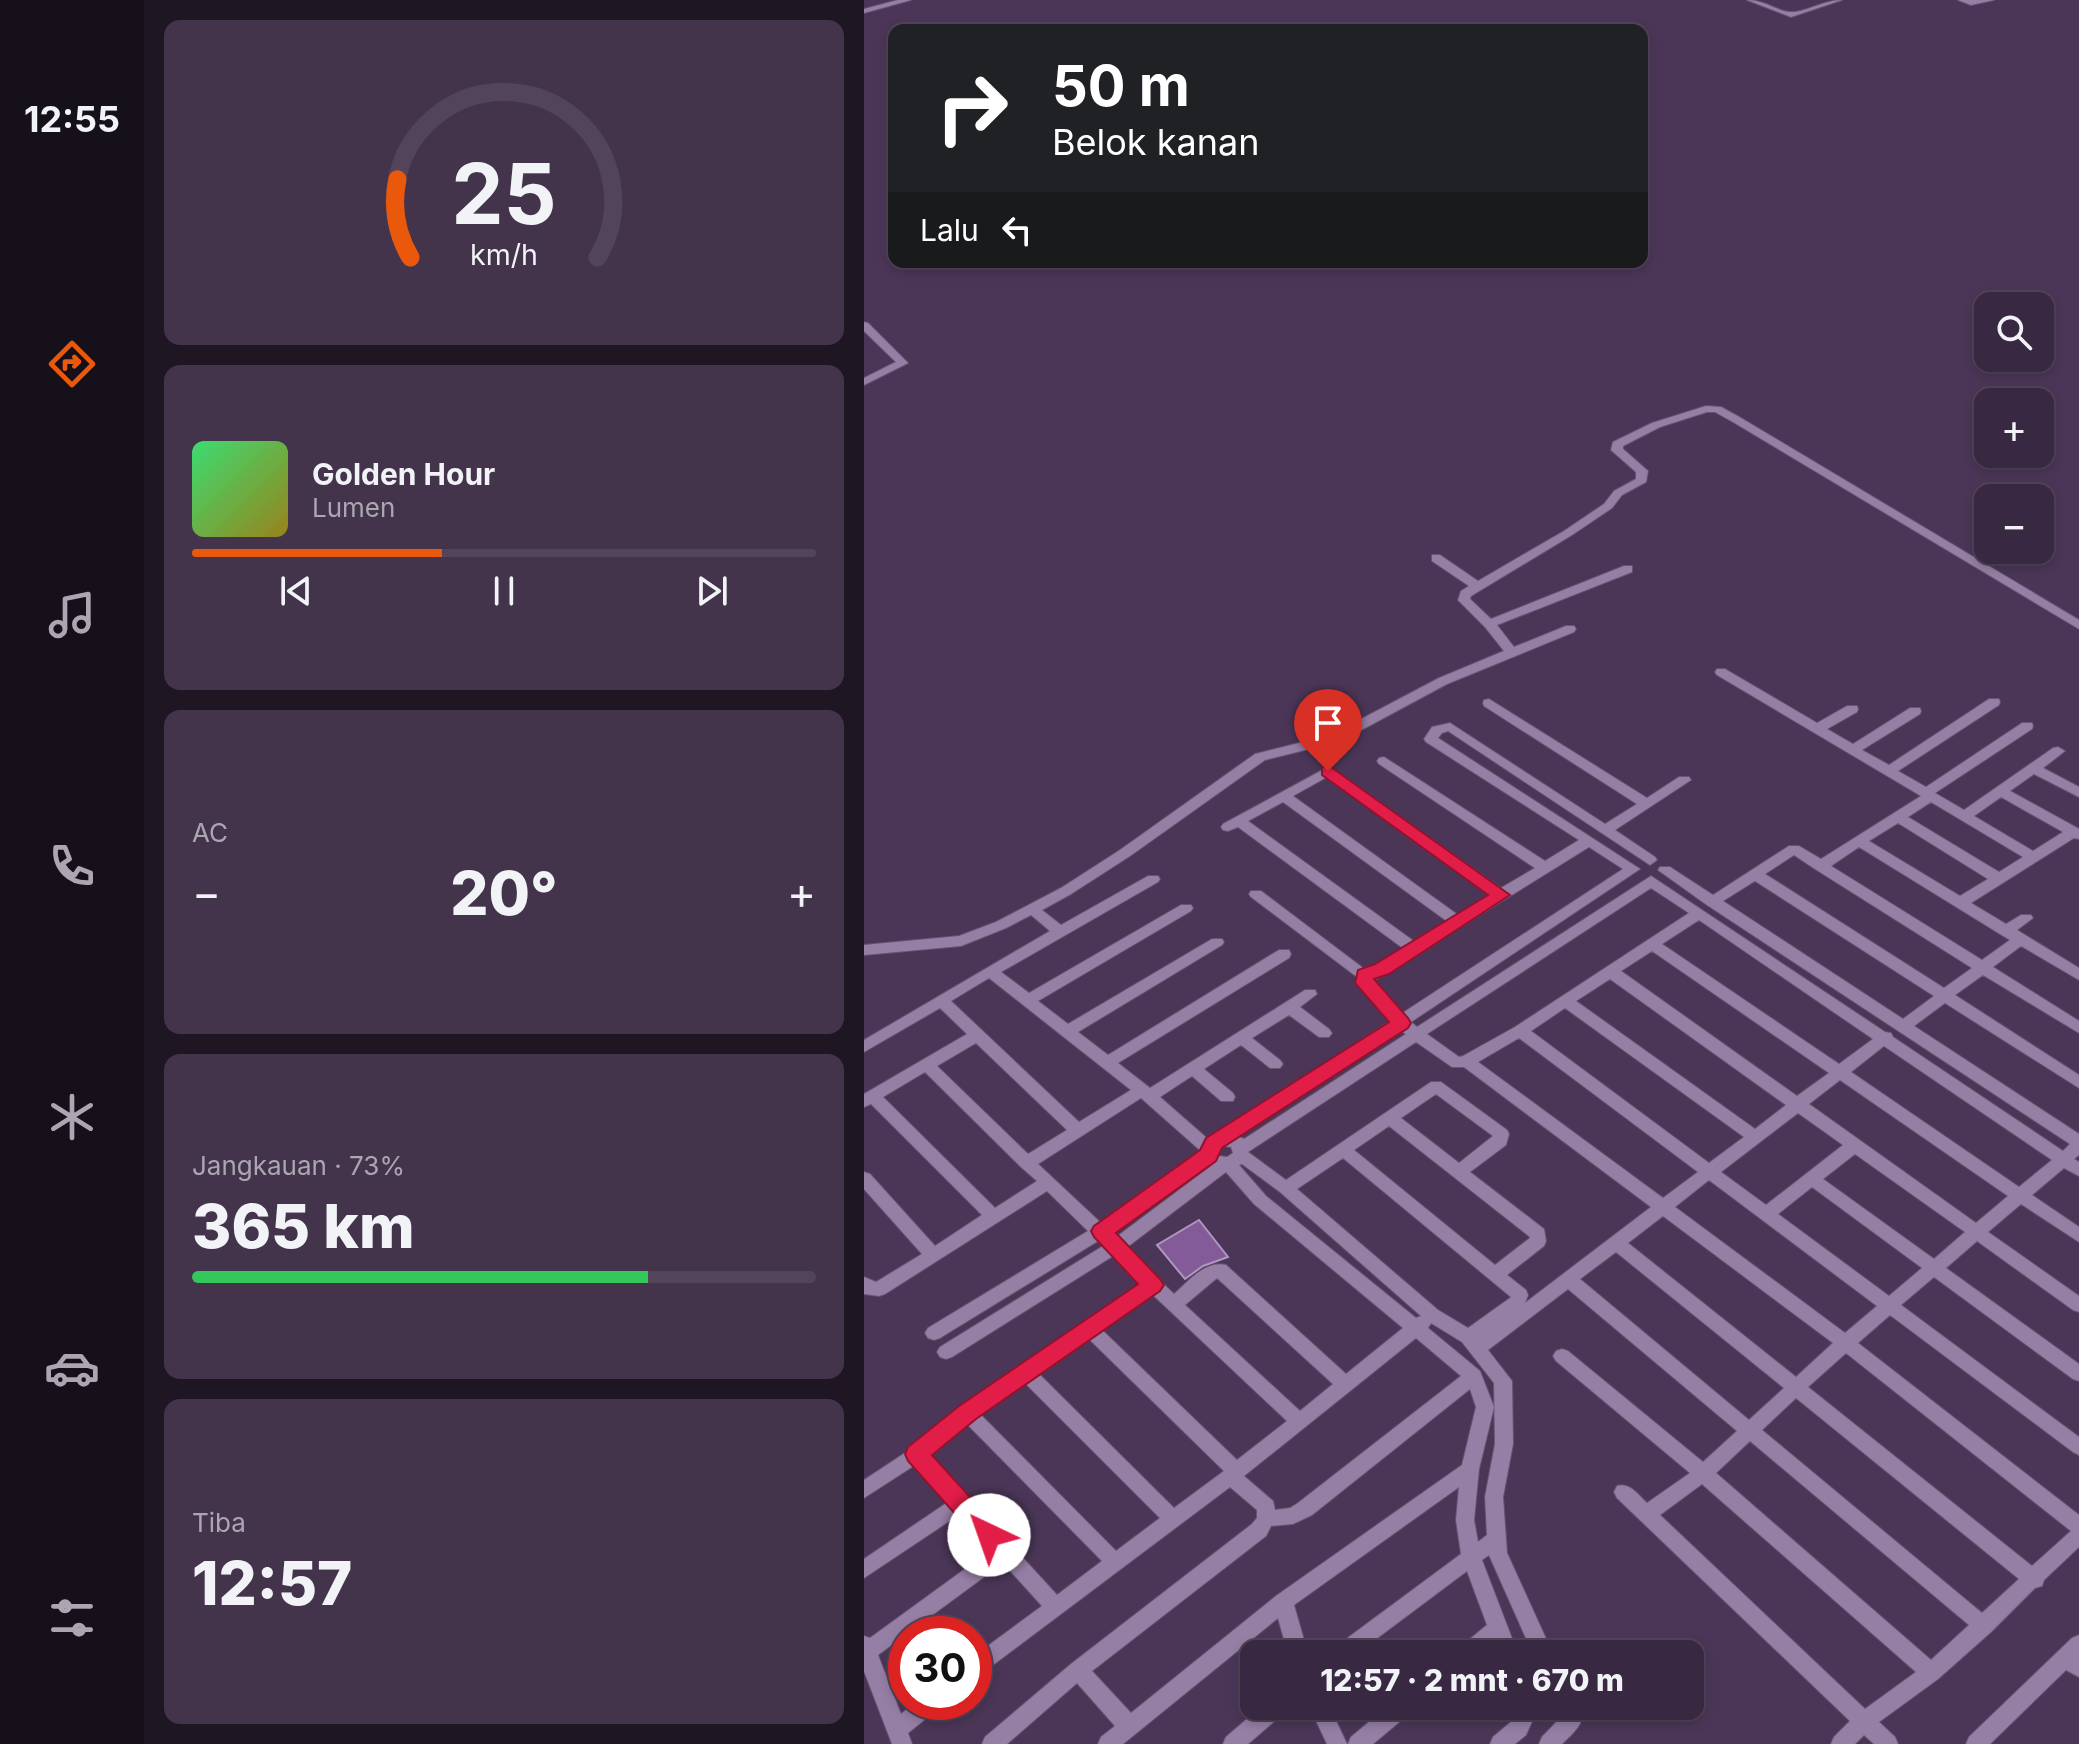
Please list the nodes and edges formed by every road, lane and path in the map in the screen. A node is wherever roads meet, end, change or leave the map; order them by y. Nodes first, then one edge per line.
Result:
1 (907, 0) edge
2 (1751, 0) edge
3 (1838, 0) edge
4 (1962, 0) edge
5 (1990, 0) edge
6 (864, 11) edge
7 (864, 325) edge
8 (864, 382) edge
9 (1436, 558) dead end
10 (1628, 569) dead end
11 (1477, 586) junction
12 (1489, 624) junction
13 (2079, 625) edge
14 (1570, 629) dead end
15 (1513, 654) junction
16 (1721, 672) dead end
17 (1994, 702) dead end
18 (1489, 703) dead end
19 (1852, 709) dead end
20 (1915, 711) dead end
21 (2027, 726) dead end
22 (1817, 729) junction
23 (1853, 750) junction
24 (2058, 751) dead end
25 (1384, 761) dead end
26 (2034, 768) junction
27 (1889, 771) junction
28 (1684, 780) dead end
29 (2000, 791) junction
30 (2079, 793) edge
31 (1929, 795) junction
32 (1283, 796) junction
33 (1647, 804) junction
34 (1965, 816) junction
35 (1898, 817) junction
36 (1605, 830) junction
37 (2076, 834) edge
38 (1588, 841) junction
39 (1859, 841) junction
40 (2034, 857) junction
41 (1650, 860) junction
42 (1820, 866) junction
43 (1545, 868) junction
44 (1633, 869) junction
45 (1665, 870) junction
46 (1755, 874) junction
47 (1153, 879) dead end
48 (1999, 879) junction
49 (1651, 881) junction
50 (1256, 894) dead end
51 (1501, 895) junction
52 (1712, 902) junction
53 (1960, 903) junction
54 (1186, 908) dead end
55 (1032, 909) junction
56 (1699, 913) junction
57 (1731, 913) junction
58 (2026, 918) dead end
59 (1550, 921) junction
60 (1458, 922) junction
61 (1715, 924) junction
62 (1060, 931) junction
63 (2005, 931) junction
64 (1568, 934) junction
65 (2020, 940) junction
66 (1217, 942) dead end
67 (1652, 944) junction
68 (2062, 945) dead end
69 (1414, 949) junction
70 (864, 950) edge
71 (1284, 954) dead end
72 (2048, 957) junction
73 (1981, 968) junction
74 (990, 971) junction
75 (1610, 971) junction
76 (1365, 975) junction
77 (2079, 975) edge
78 (1310, 994) dead end
79 (1943, 997) junction
80 (942, 1001) junction
81 (1027, 1001) junction
82 (1565, 1001) junction
83 (1289, 1007) junction
84 (1905, 1025) junction
85 (1396, 1027) junction
86 (2079, 1028) edge
87 (1067, 1031) junction
88 (1520, 1031) junction
89 (1324, 1033) dead end
90 (979, 1034) junction
91 (1886, 1037) junction
92 (1242, 1038) junction
93 (1405, 1042) junction
94 (864, 1047) edge
95 (1467, 1061) junction
96 (1107, 1063) junction
97 (1275, 1064) dead end
98 (928, 1066) junction
99 (1193, 1068) junction
100 (1840, 1073) junction
101 (2079, 1082) edge
102 (1146, 1093) junction
103 (1227, 1097) dead end
104 (869, 1099) edge
105 (1799, 1105) junction
106 (1390, 1118) junction
107 (1078, 1131) junction
108 (1756, 1138) junction
109 (2079, 1144) edge
110 (1855, 1145) junction
111 (1213, 1148) junction
112 (1344, 1150) junction
113 (1234, 1158) junction
114 (2064, 1160) junction
115 (1027, 1163) junction
116 (2079, 1170) edge
117 (1460, 1171) junction
118 (1711, 1172) junction
119 (864, 1178) edge
120 (1812, 1179) junction
121 (1048, 1182) junction
122 (1286, 1188) junction
123 (2021, 1197) junction
124 (1141, 1203) junction
125 (1665, 1207) junction
126 (1768, 1213) junction
127 (993, 1216) junction
128 (1156, 1216) junction
129 (1102, 1231) junction
130 (1977, 1232) junction
131 (2079, 1236) edge
132 (1616, 1243) junction
133 (1115, 1247) junction
134 (933, 1255) junction
135 (1935, 1270) junction
136 (1496, 1274) junction
137 (1568, 1279) junction
138 (864, 1284) edge
139 (1153, 1285) junction
140 (1175, 1304) junction
141 (1892, 1305) junction
142 (2079, 1305) edge
143 (1424, 1321) junction
144 (1090, 1329) junction
145 (934, 1333) dead end
146 (1472, 1343) junction
147 (1845, 1343) junction
148 (946, 1352) dead end
149 (1562, 1356) dead end
150 (1026, 1373) junction
151 (2079, 1374) edge
152 (1474, 1376) junction
153 (1345, 1384) junction
154 (1798, 1387) junction
155 (967, 1412) junction
156 (1299, 1421) junction
157 (1751, 1431) junction
158 (2079, 1447) edge
159 (917, 1454) junction
160 (1470, 1469) junction
161 (1703, 1473) junction
162 (1233, 1474) junction
163 (864, 1490) edge
164 (1623, 1492) dead end
165 (961, 1503) junction
166 (1647, 1514) junction
167 (1173, 1519) junction
168 (1266, 1519) junction
169 (2079, 1526) edge
170 (2079, 1535) edge
171 (1496, 1539) junction
172 (1004, 1551) junction
173 (1471, 1556) junction
174 (1115, 1562) junction
175 (864, 1570) edge
176 (2035, 1580) junction
177 (1283, 1602) junction
178 (1054, 1606) junction
179 (1984, 1626) junction
180 (1496, 1630) junction
181 (1294, 1640) edge
182 (1360, 1640) edge
183 (1484, 1640) edge
184 (1501, 1640) edge
185 (1536, 1640) edge
186 (865, 1648) edge
187 (992, 1654) edge
188 (2074, 1657) edge
189 (1078, 1670) junction
190 (1931, 1673) junction
191 (915, 1720) edge
192 (1261, 1720) edge
193 (1326, 1720) edge
194 (1386, 1720) edge
195 (1523, 1720) edge
196 (1571, 1720) edge
197 (1863, 1722) junction
198 (1129, 1726) junction
199 (899, 1737) edge
200 (992, 1744) edge
201 (1108, 1744) edge
202 (1233, 1744) edge
203 (1337, 1744) edge
204 (1358, 1744) edge
205 (1500, 1744) edge
206 (1549, 1744) edge
207 (1841, 1744) edge
208 (1888, 1744) edge
209 (1976, 1744) edge

1 - 6 street
2 - 3 street
4 - 5 street
7 - 8 street
9 - 11 street
10 - 12 street
11 - 12 street
11 - 13 street
12 - 15 street
14 - 15 street
15 - 55 street
16 - 22 street
17 - 27 street
18 - 33 street
19 - 22 street
20 - 23 street
21 - 31 street
22 - 23 street
23 - 27 street
24 - 26 street
25 - 43 street
26 - 29 street
26 - 30 street
27 - 31 street
28 - 33 street
29 - 34 street
29 - 37 street
31 - 34 street
31 - 35 street
32 - 51 street
32 - 60 street
32 - 69 street
33 - 36 street
34 - 40 street
35 - 39 street
35 - 48 street
36 - 38 street
36 - 41 street
37 - 40 street
38 - 43 street
38 - 44 street
39 - 42 street
39 - 53 street
40 - 48 street
41 - 44 street
41 - 45 street
42 - 46 street
42 - 73 street
43 - 51 street
44 - 49 street
44 - 59 street
45 - 49 street
45 - 52 street
46 - 52 street
46 - 79 street
47 - 62 street
48 - 53 street
49 - 56 street
49 - 64 street
50 - 76 street
51 - 60 street
52 - 57 street
53 - 63 street
54 - 81 street
55 - 62 street
55 - 70 street
56 - 61 street
56 - 67 street
57 - 61 street
57 - 84 street
58 - 63 street
59 - 64 street
59 - 85 street
60 - 69 street
61 - 91 street
62 - 74 street
63 - 65 street
64 - 93 street
65 - 72 street
65 - 73 street
66 - 87 street
67 - 75 street
67 - 100 street
68 - 72 street
69 - 76 street
71 - 96 street
72 - 77 street
73 - 79 street
73 - 86 street
74 - 80 street
74 - 81 street
75 - 82 street
75 - 105 street
76 - 85 street
78 - 83 street
79 - 84 street
79 - 101 street
80 - 90 street
80 - 94 street
81 - 87 street
82 - 88 street
82 - 108 street
83 - 89 street
83 - 92 street
84 - 109 street
85 - 93 street
85 - 111 street
87 - 96 street
88 - 95 street
88 - 118 street
90 - 98 street
90 - 107 street
91 - 100 street
91 - 114 street
92 - 97 street
92 - 99 street
93 - 95 street
93 - 113 street
95 - 125 street
96 - 102 street
98 - 104 street
98 - 115 street
99 - 102 street
99 - 103 street
100 - 105 street
100 - 123 street
102 - 107 street
102 - 111 street
104 - 127 street
105 - 108 street
105 - 110 street
106 - 112 street
106 - 117 street
106 - 117 street
107 - 115 street
108 - 118 street
109 - 114 street
110 - 120 street
110 - 130 street
111 - 113 street
111 - 113 street
111 - 124 street
112 - 122 street
112 - 136 street
113 - 122 street
113 - 128 street
113 - 143 street
114 - 116 street
114 - 123 street
115 - 121 street
117 - 136 street
118 - 125 street
118 - 126 street
119 - 134 street
120 - 126 street
120 - 135 street
121 - 127 street
121 - 129 street
122 - 143 street
123 - 130 street
123 - 131 street
124 - 128 street
124 - 129 street
125 - 132 street
125 - 147 street
126 - 141 street
127 - 134 street
128 - 133 street
129 - 133 street
129 - 145 street
130 - 135 street
130 - 142 street
132 - 137 street
132 - 154 street
133 - 139 street
133 - 148 street
134 - 138 street
135 - 141 street
135 - 151 street
136 - 146 street
137 - 146 street
137 - 157 street
139 - 140 street
139 - 144 street
140 - 153 street
140 - 156 street
141 - 147 street
141 - 158 street
143 - 146 street
143 - 152 street
143 - 153 street
144 - 150 street
144 - 162 street
146 - 171 street
147 - 154 street
147 - 169 street
149 - 161 street
150 - 155 street
150 - 167 street
152 - 160 street
152 - 168 street
153 - 156 street
154 - 157 street
154 - 176 street
155 - 159 street
155 - 174 street
156 - 162 street
157 - 161 street
157 - 179 street
159 - 163 street
159 - 165 street
160 - 173 street
160 - 177 street
161 - 166 street
161 - 190 street
162 - 167 street
162 - 168 street
164 - 166 street
165 - 172 street
165 - 175 street
166 - 197 street
167 - 174 street
168 - 189 street
170 - 176 street
171 - 173 street
171 - 185 street
172 - 178 street
172 - 186 street
173 - 180 street
173 - 182 street
174 - 178 street
176 - 179 street
177 - 181 street
177 - 198 street
178 - 187 street
179 - 190 street
180 - 183 street
180 - 184 street
186 - 199 street
188 - 209 street
189 - 198 street
189 - 200 street
190 - 197 street
191 - 199 street
192 - 202 street
193 - 203 street
194 - 204 street
195 - 205 street
196 - 206 street
197 - 207 street
197 - 208 street
198 - 201 street

